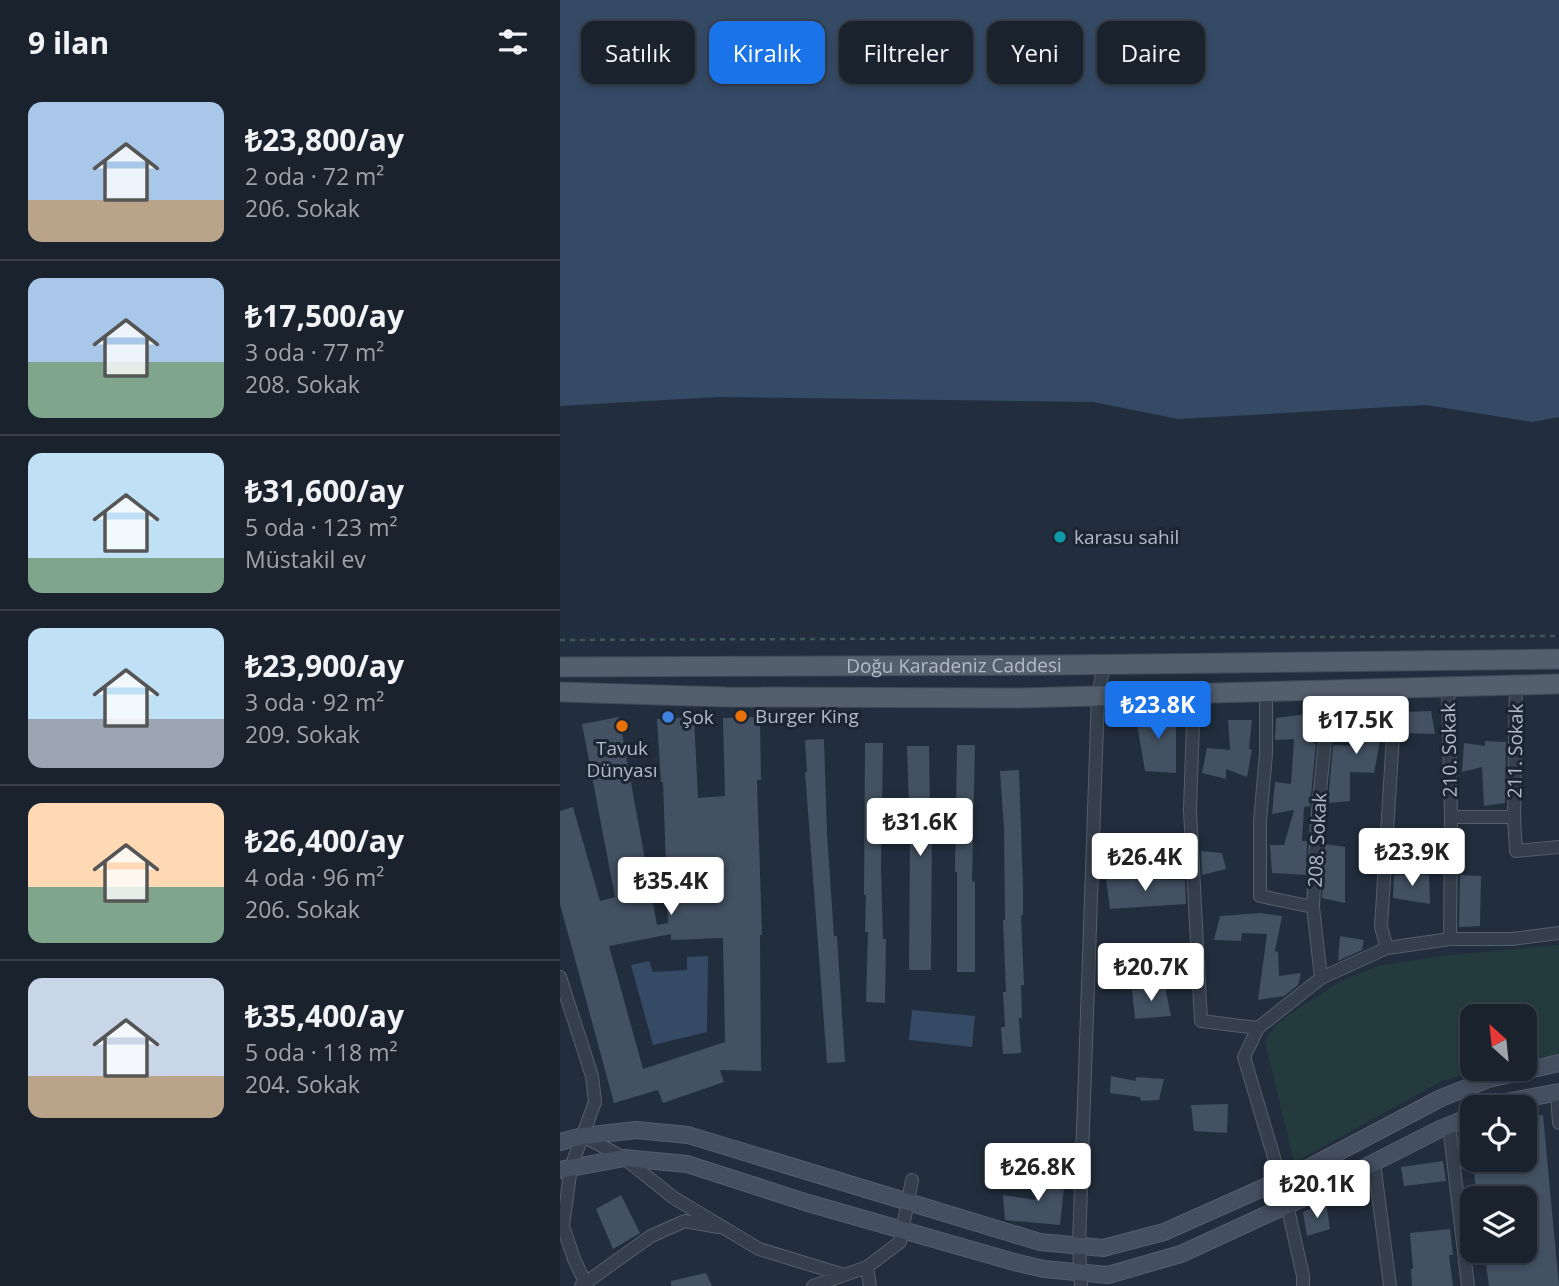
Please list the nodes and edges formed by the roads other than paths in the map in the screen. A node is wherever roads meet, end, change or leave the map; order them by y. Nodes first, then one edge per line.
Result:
1 (1559, 659) edge
2 (1104, 665) junction
3 (560, 667) edge
4 (1516, 684) junction
5 (1559, 684) edge
6 (1448, 687) junction
7 (1396, 688) junction
8 (1330, 690) junction
9 (1266, 691) junction
10 (560, 692) edge
11 (1194, 692) junction
12 (1098, 695) junction
13 (1451, 817) junction
14 (1514, 817) junction
15 (1559, 847) edge
16 (1313, 907) junction
17 (1559, 933) edge
18 (1450, 939) junction
19 (1387, 948) junction
20 (560, 977) edge
21 (1321, 978) junction
22 (1258, 1028) junction
23 (1559, 1063) edge
24 (1558, 1092) edge
25 (1537, 1096) edge
26 (1460, 1121) edge
27 (1559, 1123) edge
28 (1449, 1125) junction
29 (583, 1136) junction
30 (560, 1142) edge
31 (624, 1158) junction
32 (1374, 1163) junction
33 (565, 1168) edge
34 (912, 1180) dead end
35 (560, 1184) edge
36 (1283, 1192) junction
37 (908, 1202) junction
38 (725, 1228) junction
39 (902, 1230) junction
40 (1079, 1245) junction
41 (867, 1267) junction
42 (844, 1275) junction
43 (1081, 1279) edge
44 (585, 1285) edge
45 (813, 1286) edge
46 (870, 1286) edge
47 (1303, 1286) edge
48 (1390, 1286) edge
49 (1468, 1286) edge

1 - 2 main road, Doğu Karadeniz Caddesi
2 - 3 main road, Doğu Karadeniz Caddesi
2 - 12 street
4 - 5 main road, Doğu Karadeniz Caddesi
4 - 6 main road, Doğu Karadeniz Caddesi
4 - 14 street, 211. Sokak
6 - 7 main road, Doğu Karadeniz Caddesi
6 - 13 street, 210. Sokak
7 - 8 main road, Doğu Karadeniz Caddesi
7 - 19 street
8 - 9 main road, Doğu Karadeniz Caddesi
8 - 16 street, 208. Sokak
9 - 11 main road, Doğu Karadeniz Caddesi
9 - 16 street
10 - 12 main road, Doğu Karadeniz Caddesi
11 - 12 main road, Doğu Karadeniz Caddesi
11 - 22 street
12 - 40 street
13 - 14 street
13 - 18 street, 210. Sokak
14 - 15 street, 211. Sokak
16 - 21 street, 208. Sokak
17 - 18 street
18 - 19 street
19 - 21 street
20 - 29 street
21 - 22 street
22 - 36 street
23 - 36 main road
24 - 25 main road
24 - 27 street
26 - 28 main road
28 - 32 main road
28 - 49 street
29 - 30 main road
29 - 31 street
29 - 33 street
29 - 37 main road
31 - 33 main road
31 - 38 street
31 - 39 main road
32 - 36 main road
32 - 48 street
33 - 35 street
33 - 44 street
34 - 37 street
36 - 40 main road
36 - 43 main road
36 - 47 street
37 - 39 street
37 - 40 main road
38 - 42 street
38 - 44 street
39 - 41 street
39 - 43 main road
40 - 43 street
41 - 42 street
41 - 46 street
42 - 45 street

